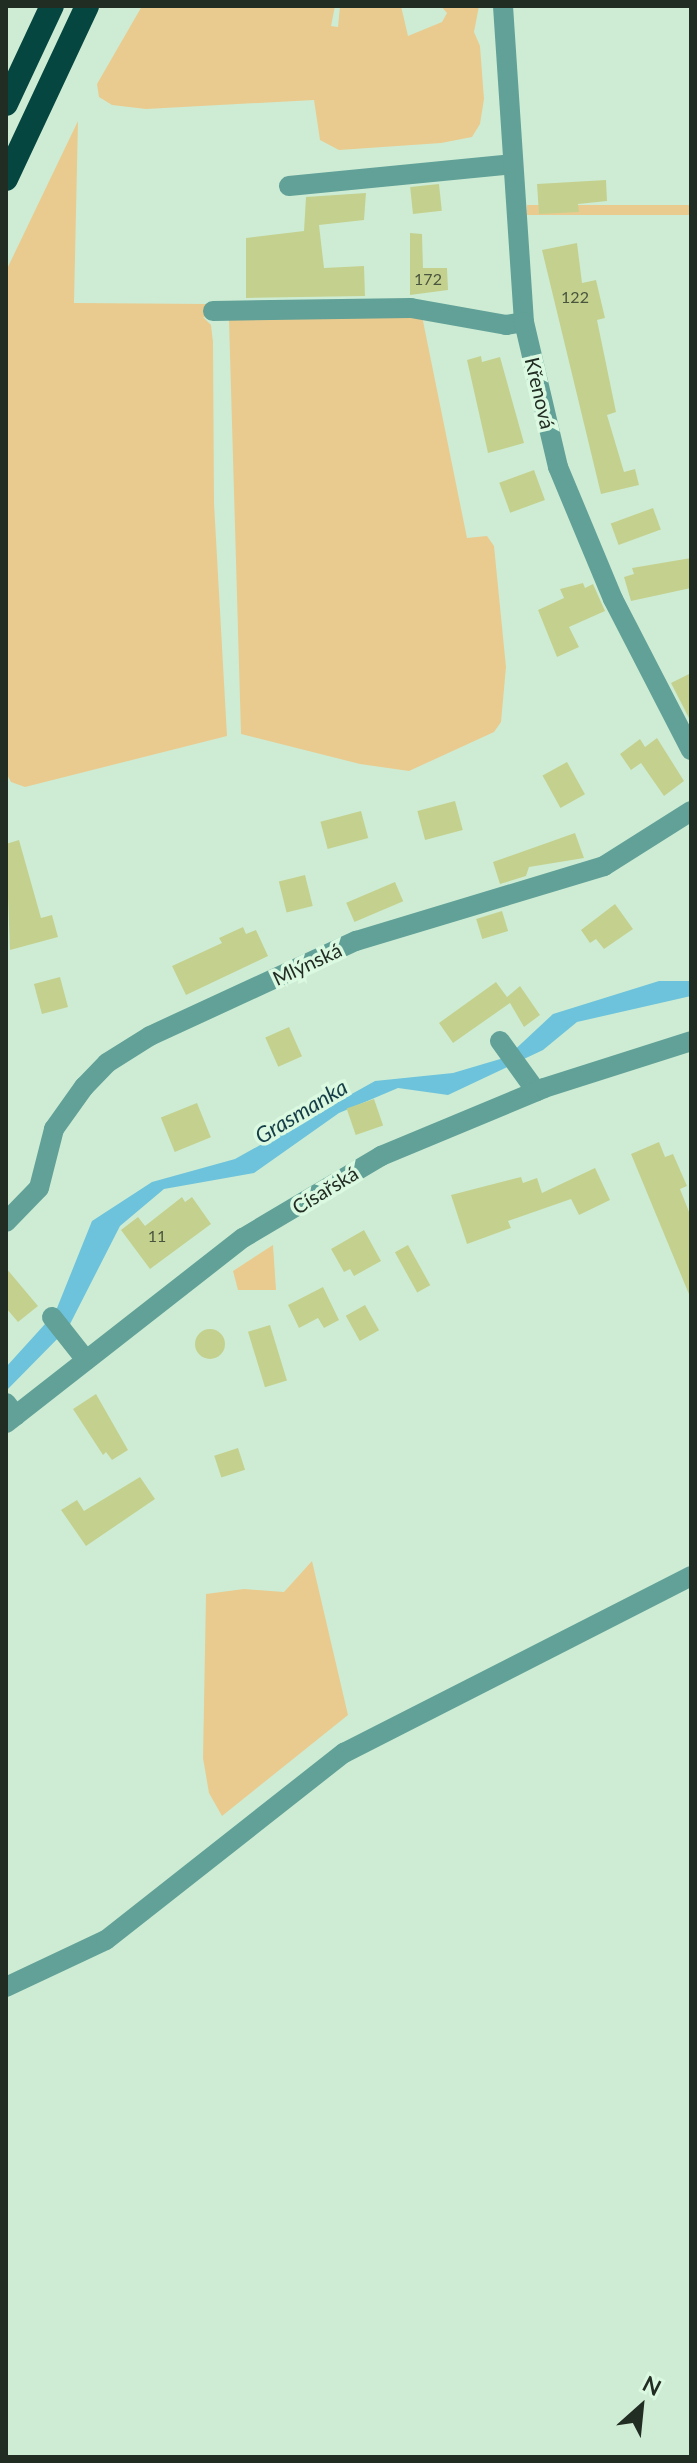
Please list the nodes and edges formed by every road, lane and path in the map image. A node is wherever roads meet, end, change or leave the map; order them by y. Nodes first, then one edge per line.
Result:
1 (52, 6) edge
2 (87, 6) edge
3 (503, 6) edge
4 (6, 104) edge
5 (512, 164) junction
6 (6, 179) edge
7 (289, 186) dead end
8 (213, 311) dead end
9 (524, 322) junction
10 (691, 750) edge
11 (691, 811) edge
12 (691, 1041) edge
13 (509, 1053) dead end
14 (536, 1091) junction
15 (6, 1222) edge
16 (58, 1325) dead end
17 (86, 1360) junction
18 (9, 1414) edge
19 (691, 1576) edge
20 (6, 1987) edge

1 - 4 highway
2 - 6 highway
3 - 5 street, Křenová
5 - 7 street
5 - 9 street, Křenová
8 - 9 street
9 - 10 street, Křenová
11 - 15 street, Mlýnská
12 - 14 street, Císařská
13 - 14 street
14 - 17 street, Císařská
16 - 17 street
17 - 18 street, Císařská
19 - 20 street

